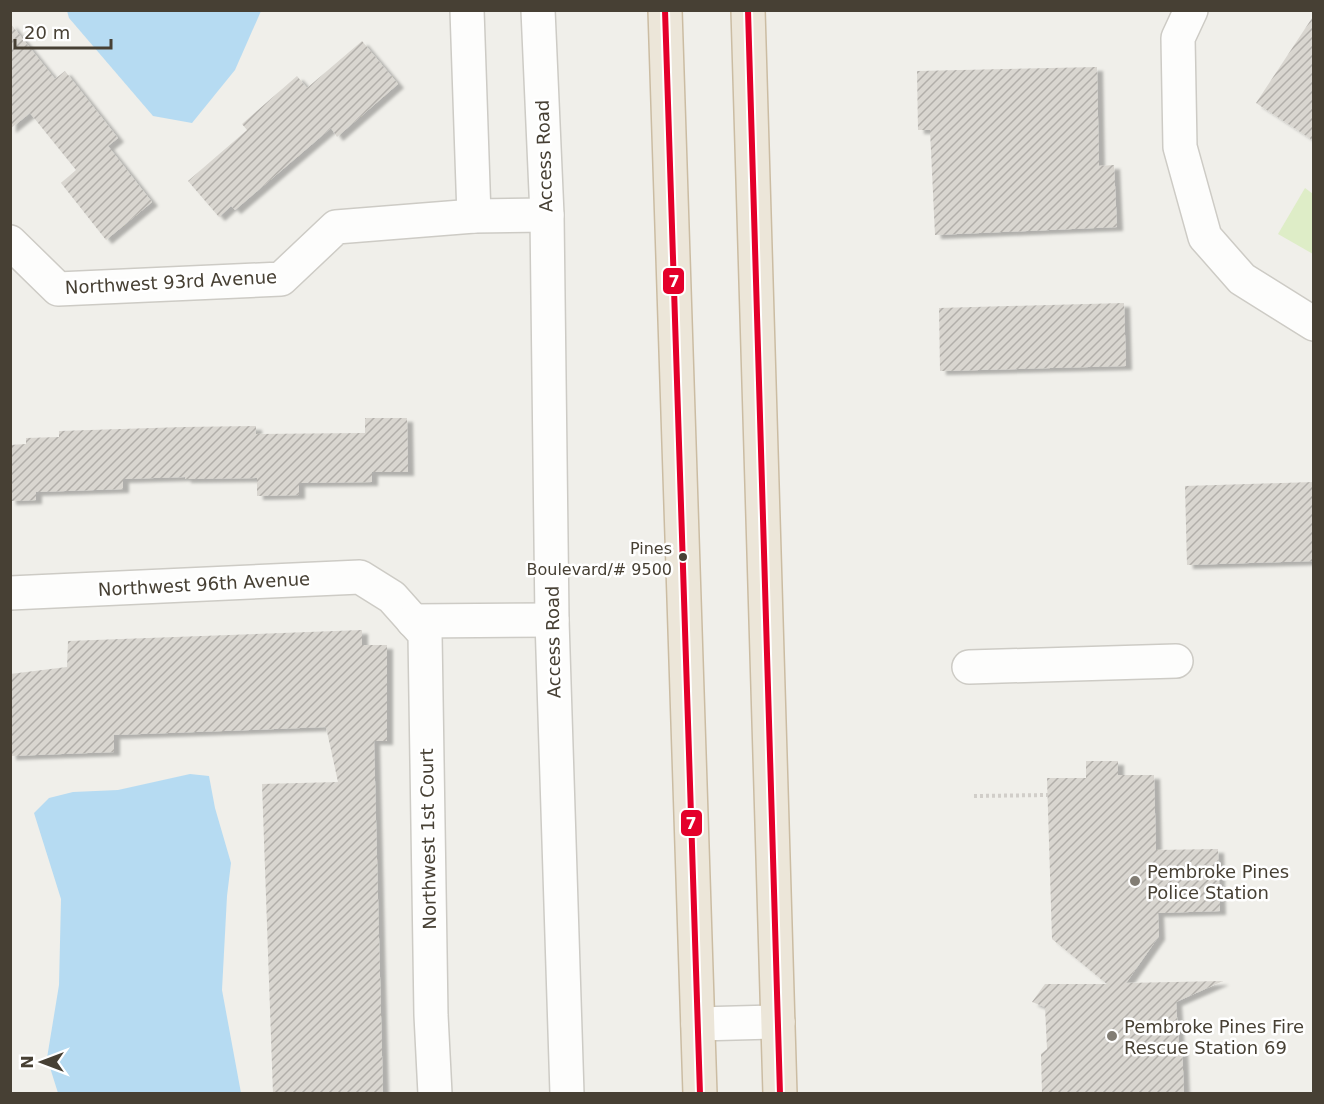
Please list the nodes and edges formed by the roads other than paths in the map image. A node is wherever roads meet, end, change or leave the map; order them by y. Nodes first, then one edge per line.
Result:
1 (467, 10) edge
2 (538, 10) edge
3 (665, 10) edge
4 (748, 10) edge
5 (1191, 10) edge
6 (547, 215) junction
7 (474, 216) junction
8 (10, 242) edge
9 (1314, 324) edge
10 (10, 593) edge
11 (392, 597) joint
12 (425, 620) junction
13 (552, 620) junction
14 (1176, 662) dead end
15 (969, 667) dead end
16 (778, 1022) junction
17 (698, 1024) junction
18 (435, 1094) edge
19 (567, 1094) edge
20 (700, 1094) edge
21 (780, 1094) edge

1 - 7 street
2 - 6 street, Access Road
3 - 17 highway
4 - 16 highway
5 - 9 street
6 - 7 street, Northwest 93rd Avenue
6 - 13 street, Access Road
7 - 8 street, Northwest 93rd Avenue
10 - 11 street, Northwest 96th Avenue
11 - 12 street, Northwest 1st Court
12 - 13 street
12 - 18 street, Northwest 1st Court
13 - 19 street, Access Road
14 - 15 street
16 - 17 street
16 - 21 highway
17 - 20 highway

